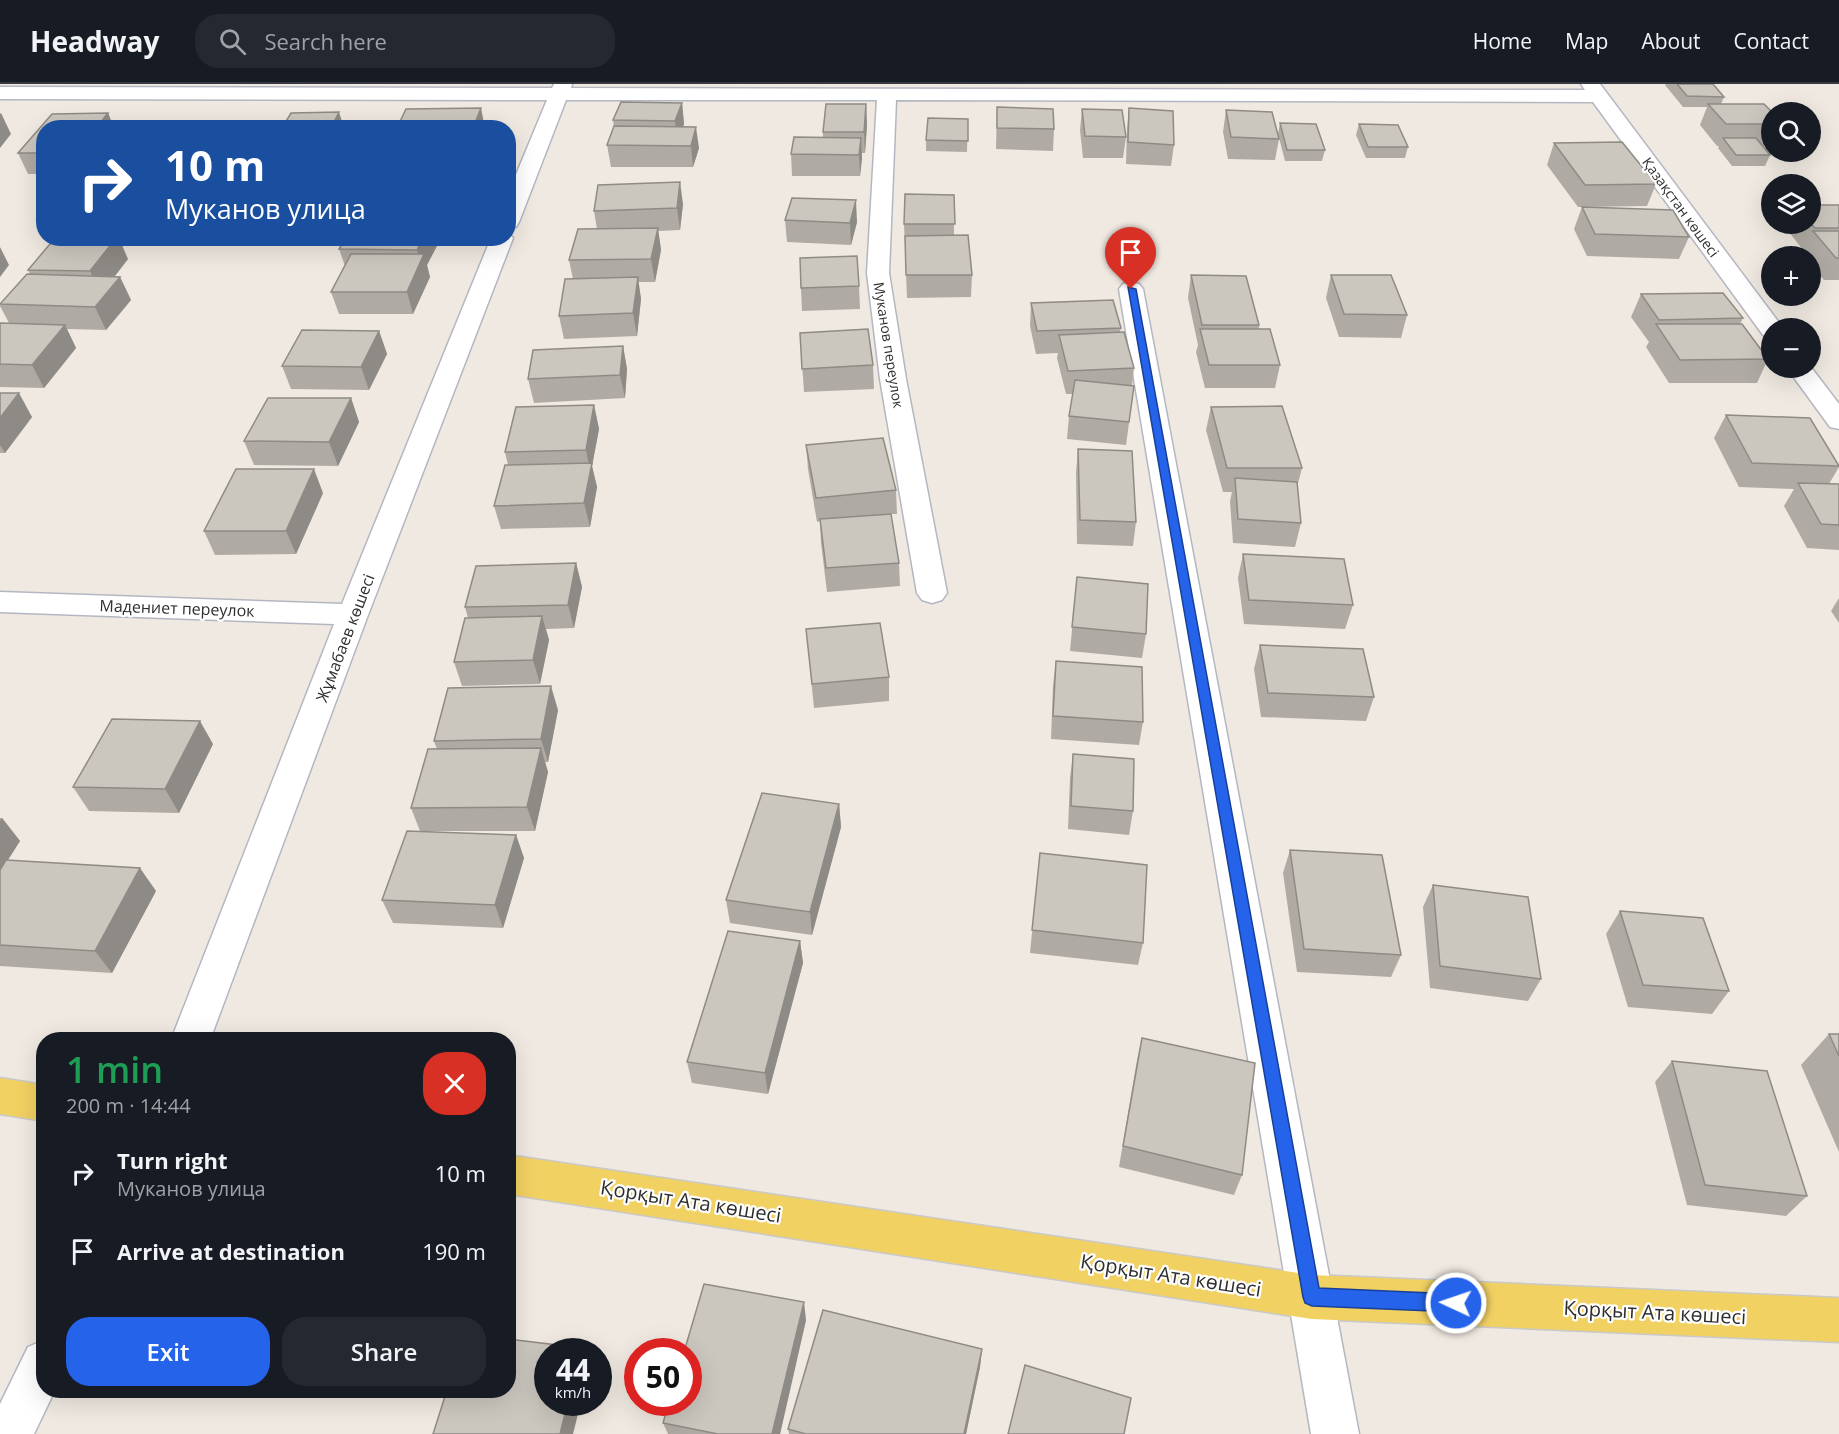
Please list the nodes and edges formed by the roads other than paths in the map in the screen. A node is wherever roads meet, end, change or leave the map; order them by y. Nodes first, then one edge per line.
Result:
1 (561, 89) edge
2 (1101, 89) edge
3 (1595, 90) edge
4 (0, 93) edge
5 (887, 95) junction
6 (516, 202) edge
7 (499, 246) edge
8 (1131, 289) dead end
9 (1763, 318) edge
10 (1807, 378) edge
11 (1839, 421) edge
12 (932, 593) dead end
13 (0, 602) edge
14 (353, 615) junction
15 (193, 1032) edge
16 (0, 1096) edge
17 (36, 1101) edge
18 (516, 1175) edge
19 (1312, 1297) junction
20 (1839, 1320) edge
21 (36, 1380) edge
22 (10, 1434) edge
23 (1335, 1434) edge

1 - 4 street
1 - 5 street
1 - 6 street
2 - 3 street
2 - 5 street
3 - 9 street, Қазақстан көшесі
5 - 12 street, Муканов переулок
7 - 14 street, Жұмабаев көшесі
8 - 19 street
10 - 11 street
13 - 14 street, Мадениет переулок
14 - 15 street, Жұмабаев көшесі
16 - 17 main road
18 - 19 main road, Қорқыт Ата көшесі
19 - 20 main road, Қорқыт Ата көшесі
19 - 23 street
21 - 22 street

